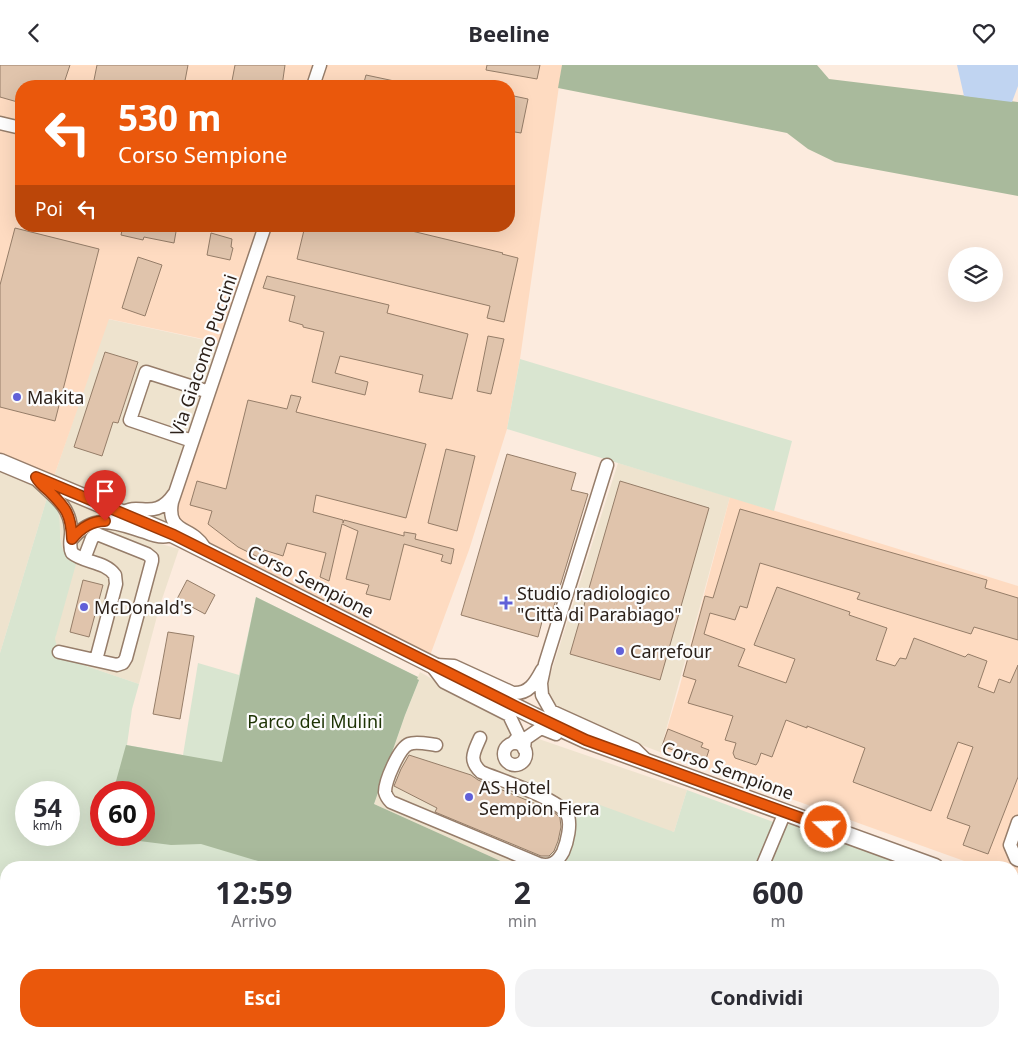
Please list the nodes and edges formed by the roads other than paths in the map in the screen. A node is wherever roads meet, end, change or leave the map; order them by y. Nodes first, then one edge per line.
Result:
1 (320, 65) edge
2 (315, 80) edge
3 (0, 123) edge
4 (15, 126) edge
5 (264, 232) edge
6 (209, 392) junction
7 (192, 441) junction
8 (0, 462) edge
9 (607, 465) dead end
10 (36, 477) junction
11 (174, 495) junction
12 (122, 513) junction
13 (174, 535) junction
14 (72, 539) junction
15 (205, 550) junction
16 (84, 559) junction
17 (59, 652) dead end
18 (96, 660) junction
19 (430, 664) junction
20 (545, 664) junction
21 (480, 738) dead end
22 (436, 745) dead end
23 (647, 762) junction
24 (785, 811) junction
25 (1018, 822) edge
26 (1018, 859) edge
27 (530, 861) edge
28 (556, 861) edge
29 (764, 861) edge
30 (919, 861) edge

1 - 2 street
3 - 4 street
5 - 6 street, Via Giacomo Puccini
6 - 7 street, Via Giacomo Puccini
6 - 7 street
7 - 11 street, Via Giacomo Puccini
8 - 10 main road, Corso Sempione
9 - 20 street
10 - 12 main road, Corso Sempione
10 - 14 street, Corso Sempione
11 - 12 street
11 - 15 street, Via Giacomo Puccini
12 - 13 main road, Corso Sempione
13 - 14 street, Corso Sempione
13 - 15 main road, Corso Sempione
14 - 16 street, Corso Sempione
15 - 19 main road, Corso Sempione
16 - 18 street
16 - 18 street
17 - 18 street
19 - 20 street
19 - 23 main road, Corso Sempione
19 - 23 street, Corso Sempione
20 - 23 street
21 - 28 street
22 - 27 street
23 - 24 main road, Corso Sempione
24 - 29 street
24 - 30 main road, Corso Sempione
25 - 26 street

